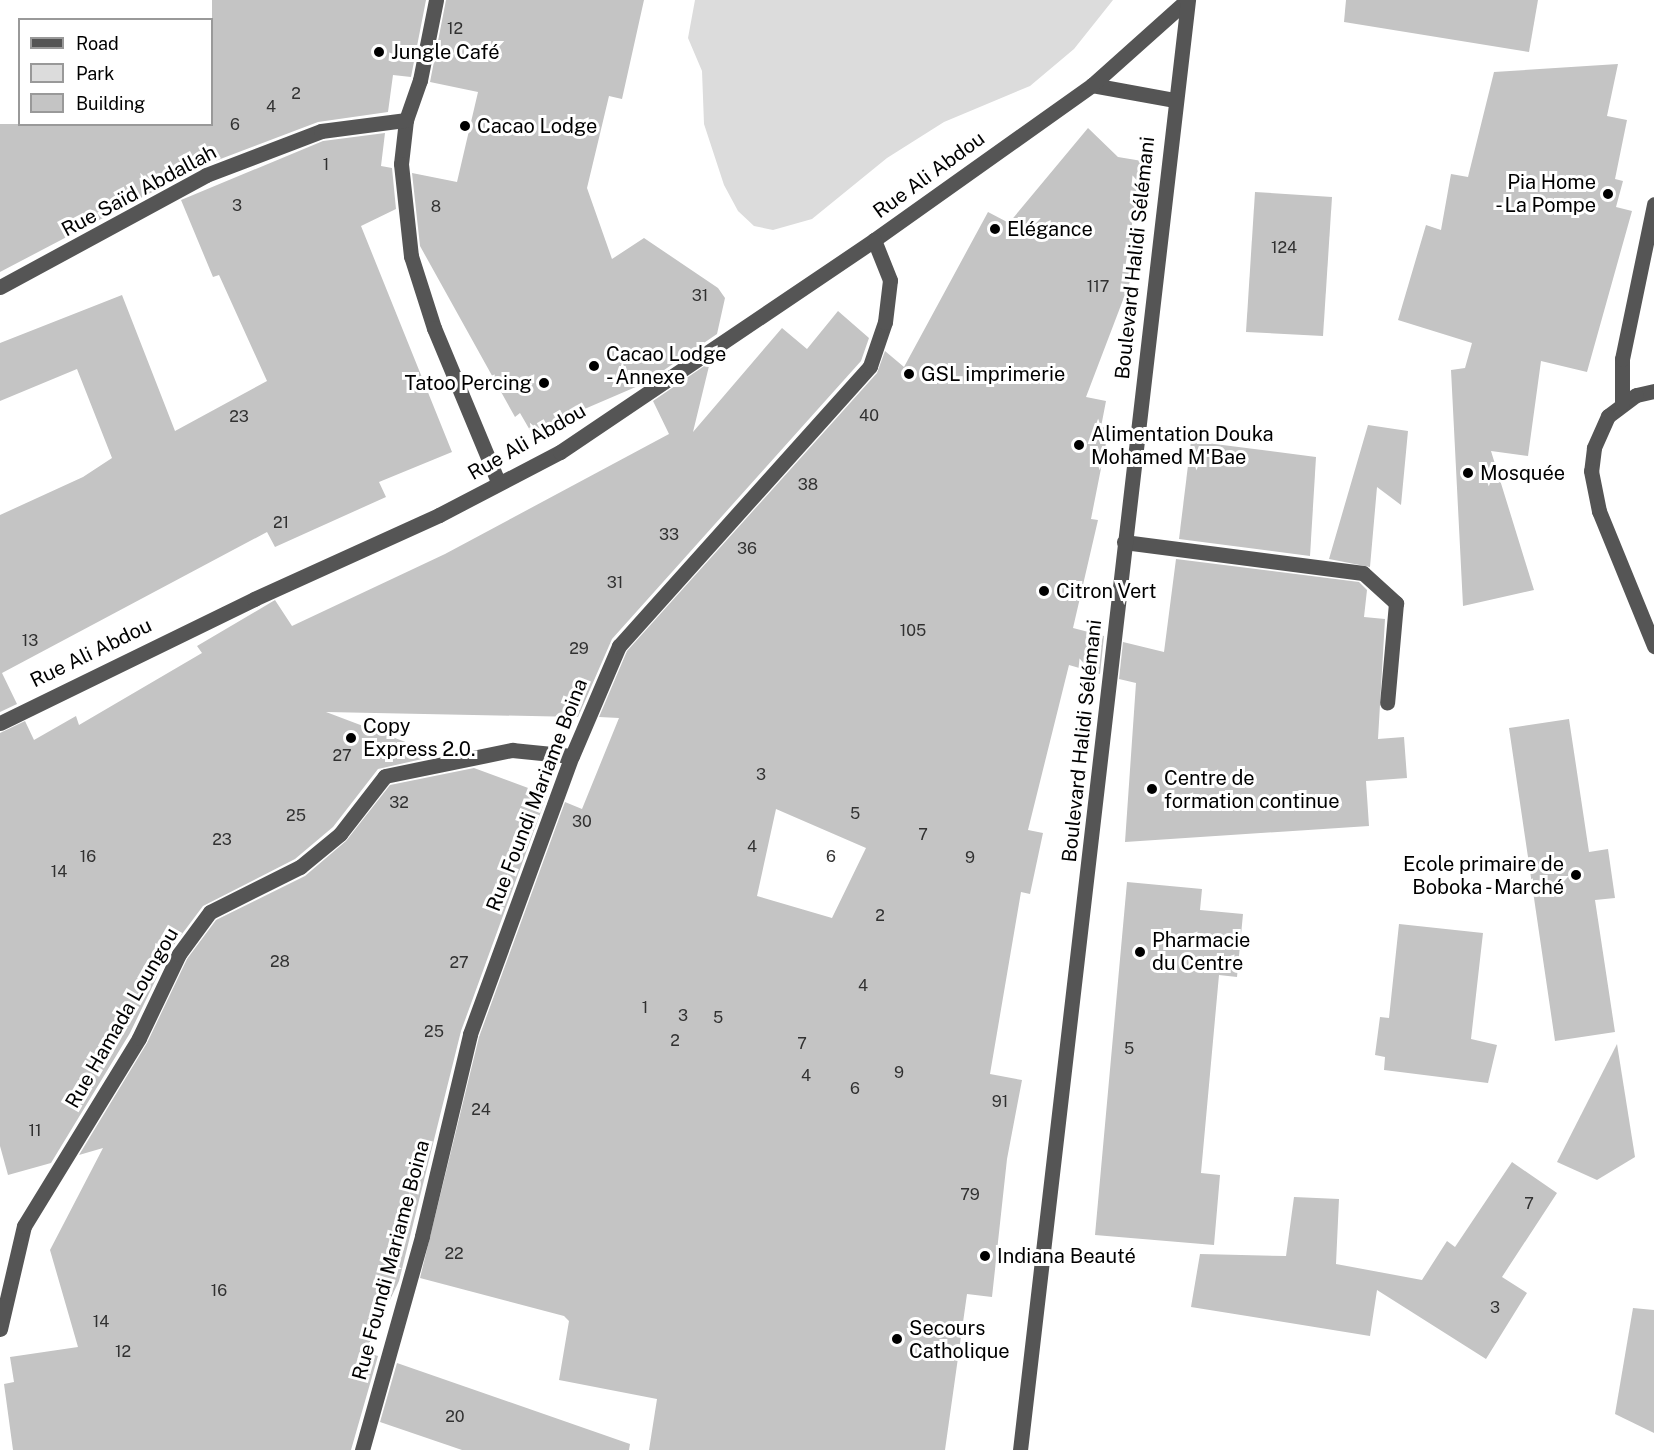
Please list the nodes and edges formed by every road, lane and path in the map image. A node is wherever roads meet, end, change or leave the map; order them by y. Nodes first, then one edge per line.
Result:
1 (436, 0) edge
2 (1188, 0) edge
3 (1092, 85) junction
4 (1174, 100) junction
5 (406, 120) junction
6 (1654, 204) edge
7 (874, 240) junction
8 (0, 287) edge
9 (1654, 391) edge
10 (1622, 403) junction
11 (498, 482) junction
12 (1124, 542) junction
13 (1654, 646) edge
14 (1387, 703) dead end
15 (0, 723) edge
16 (572, 756) junction
17 (0, 1329) edge
18 (362, 1450) edge
19 (1020, 1450) edge

1 - 5 street
2 - 3 street, Rue Ali Abdou
2 - 4 street, Boulevard Halidi Sélémani
3 - 4 street
3 - 7 street, Rue Ali Abdou
4 - 12 street, Boulevard Halidi Sélémani
5 - 8 street, Rue Saïd Abdallah
5 - 11 street
6 - 10 street
7 - 11 street, Rue Ali Abdou
7 - 16 street, Rue Foundi Mariame Boina
9 - 10 street
10 - 13 street
11 - 15 street, Rue Ali Abdou
12 - 14 street
12 - 19 street, Boulevard Halidi Sélémani
16 - 17 street, Rue Hamada Loungou
16 - 18 street, Rue Foundi Mariame Boina

